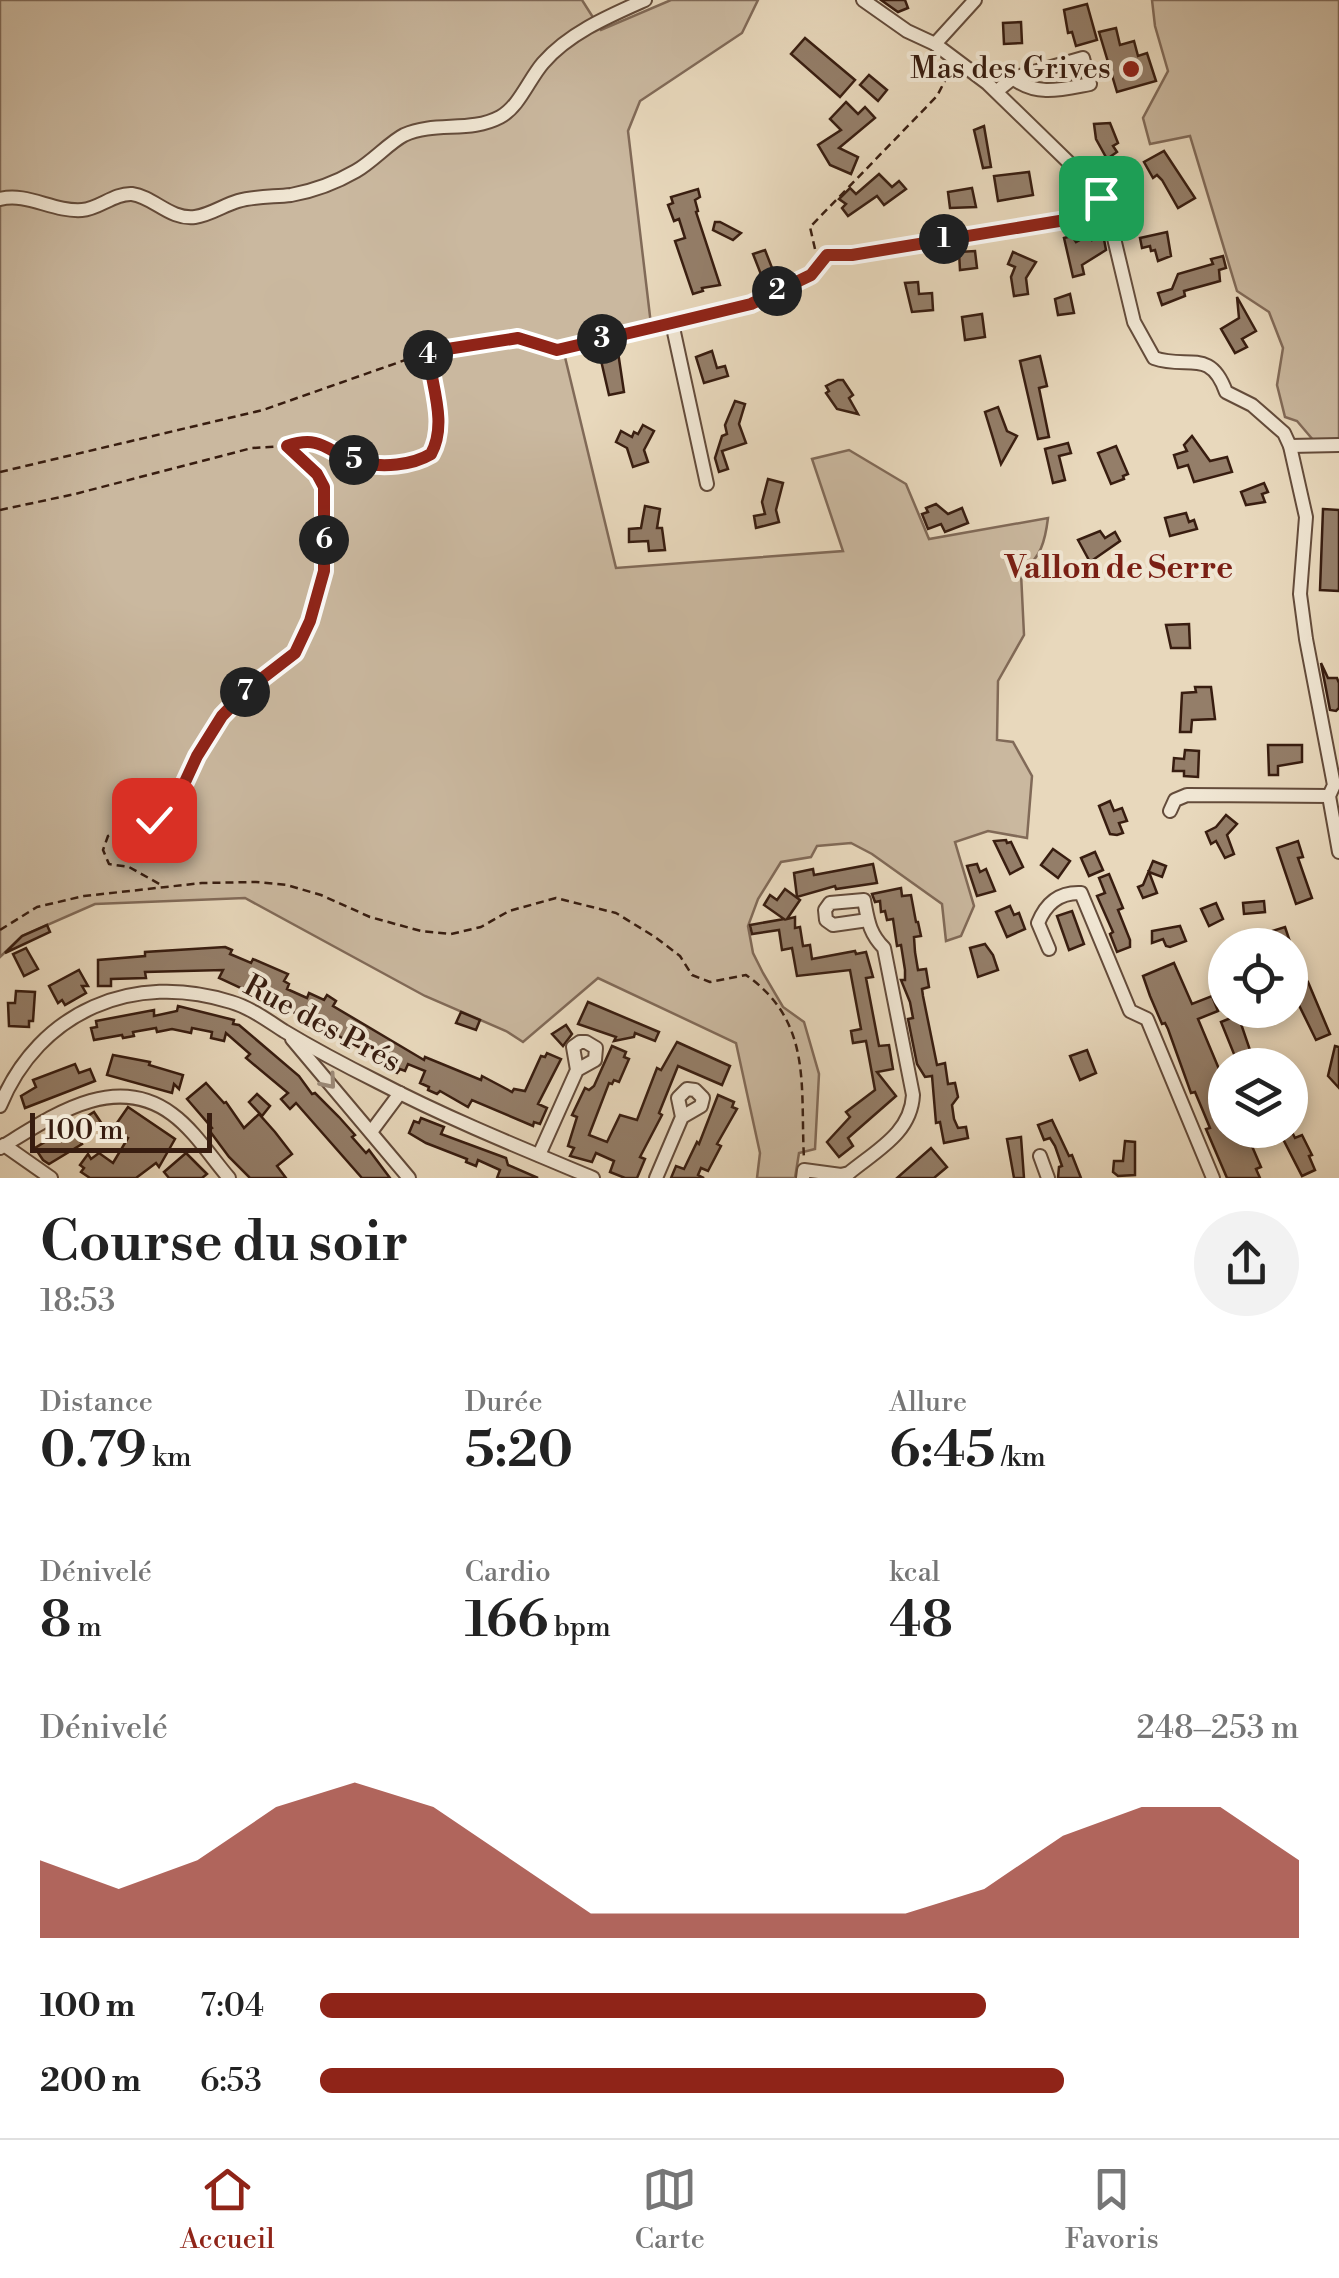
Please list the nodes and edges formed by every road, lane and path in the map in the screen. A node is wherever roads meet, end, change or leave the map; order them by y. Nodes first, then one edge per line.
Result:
1 (863, 0) edge
2 (975, 0) edge
3 (643, 1) edge
4 (940, 48) junction
5 (1013, 78) junction
6 (997, 91) junction
7 (0, 199) edge
8 (1108, 213) junction
9 (821, 261) junction
10 (672, 323) junction
11 (428, 352) junction
12 (1339, 444) edge
13 (287, 446) junction
14 (1290, 446) junction
15 (0, 472) edge
16 (708, 484) dead end
17 (0, 510) edge
18 (1328, 796) junction
19 (1170, 811) dead end
20 (1339, 852) edge
21 (164, 887) junction
22 (868, 920) dead end
23 (0, 930) edge
24 (1049, 950) dead end
25 (286, 1032) junction
26 (577, 1070) dead end
27 (400, 1093) junction
28 (0, 1106) edge
29 (682, 1118) dead end
30 (371, 1132) junction
31 (2, 1146) edge
32 (540, 1155) junction
33 (1040, 1156) dead end
34 (804, 1174) edge
35 (51, 1178) edge
36 (229, 1178) edge
37 (409, 1178) edge
38 (593, 1178) edge
39 (656, 1178) edge
40 (1048, 1178) edge
41 (1212, 1178) edge

1 - 4 street
2 - 4 street
3 - 7 street
4 - 6 street
4 - 9 path
5 - 5 street
5 - 6 street
6 - 8 street
8 - 9 street
8 - 14 street
9 - 10 street
10 - 11 path
10 - 16 street
11 - 13 path
11 - 15 path
12 - 14 street
13 - 17 path
13 - 21 path
14 - 18 street
18 - 19 street
18 - 20 street
21 - 23 path
21 - 34 path
22 - 34 street
24 - 41 street
25 - 27 street, Rue des Prés
25 - 28 street, Rue des Prés
25 -> 30 street
26 - 32 street
27 - 30 street
27 - 32 street, Rue des Prés
29 - 39 street
30 - 37 street
31 - 35 street
31 - 36 street
32 - 38 street, Rue des Prés
33 - 40 street

